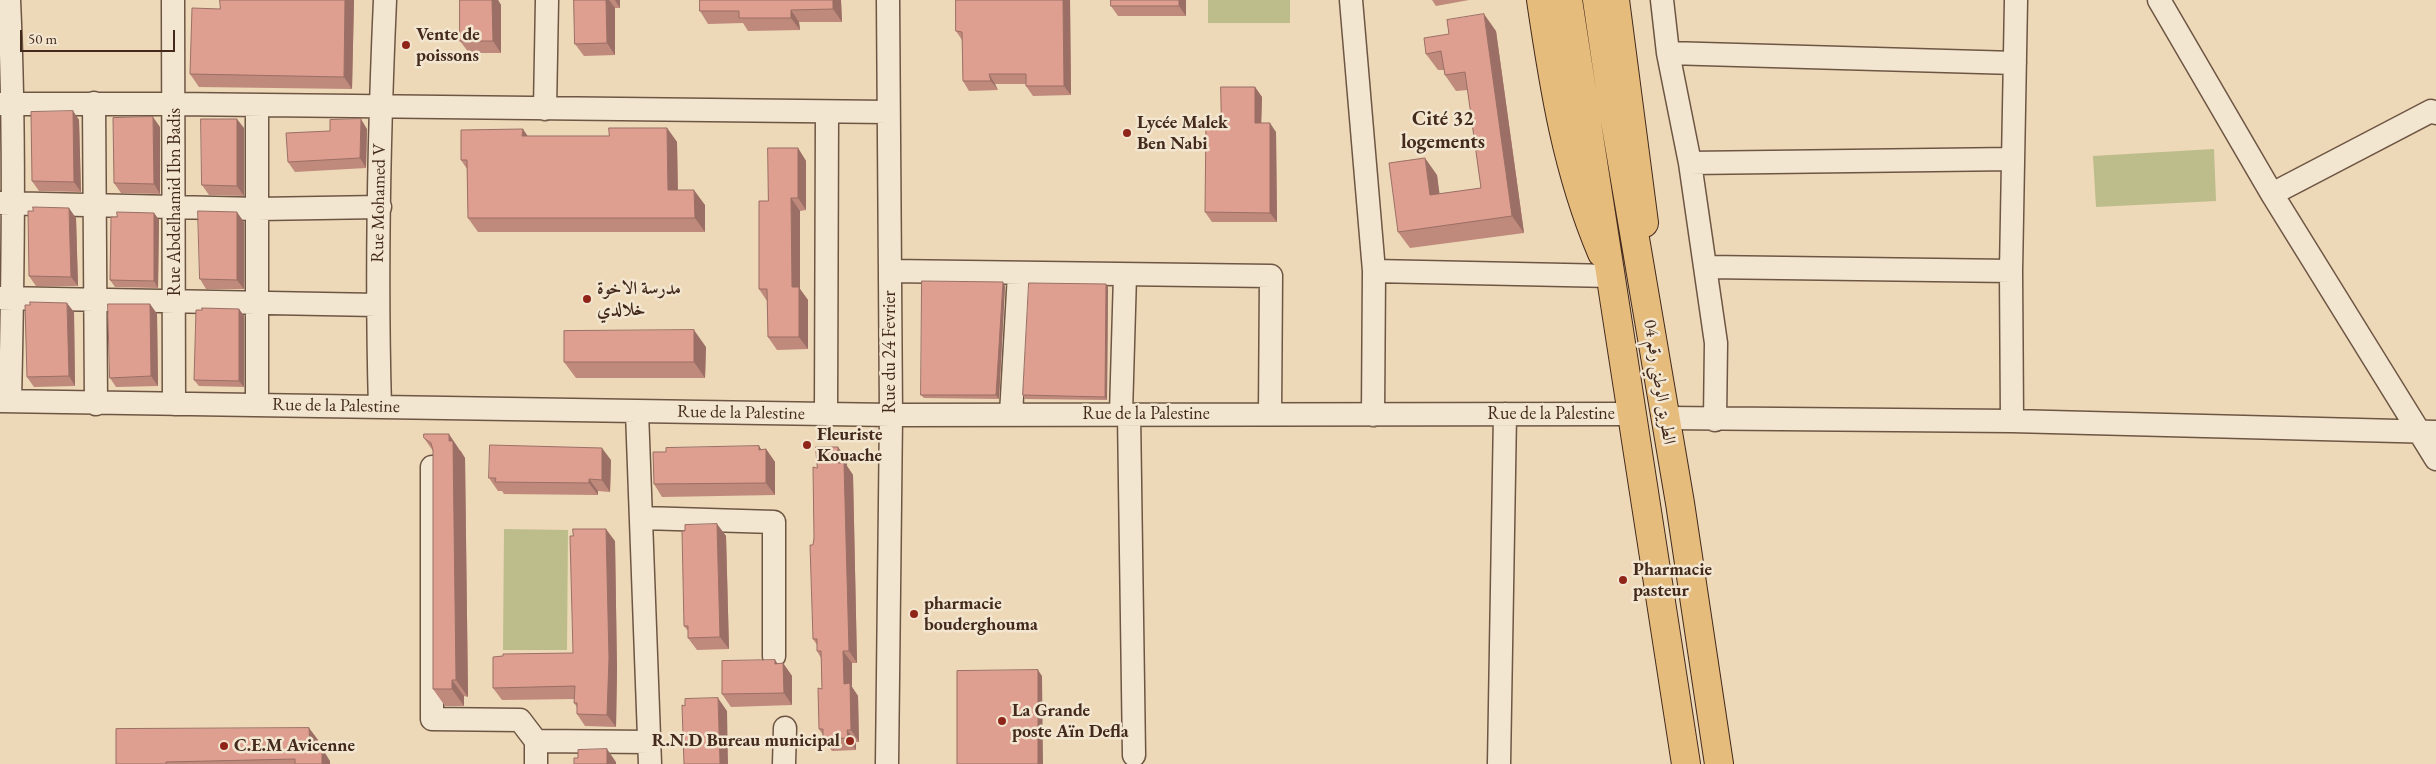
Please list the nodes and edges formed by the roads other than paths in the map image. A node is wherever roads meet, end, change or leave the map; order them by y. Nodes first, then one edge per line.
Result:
1 (9, 0) edge
2 (174, 0) edge
3 (385, 0) edge
4 (547, 0) edge
5 (888, 0) edge
6 (1351, 0) edge
7 (1541, 0) edge
8 (1568, 0) edge
9 (1597, 0) edge
10 (1615, 0) edge
11 (1662, 0) edge
12 (2016, 0) edge
13 (2168, 3) edge
14 (1668, 53) junction
15 (2015, 62) junction
16 (94, 103) junction
17 (7, 104) edge
18 (174, 104) junction
19 (258, 105) junction
20 (380, 107) junction
21 (545, 109) junction
22 (827, 112) junction
23 (888, 112) junction
24 (2436, 113) edge
25 (2013, 159) junction
26 (1690, 163) junction
27 (2272, 194) junction
28 (7, 203) edge
29 (94, 206) junction
30 (174, 206) junction
31 (380, 207) junction
32 (258, 209) junction
33 (1706, 266) junction
34 (890, 271) junction
35 (1374, 271) junction
36 (2011, 271) junction
37 (1019, 274) junction
38 (1124, 275) junction
39 (1612, 276) junction
40 (6, 298) edge
41 (95, 301) junction
42 (176, 302) junction
43 (258, 304) junction
44 (377, 305) junction
45 (1648, 314) junction
46 (5, 401) edge
47 (96, 404) junction
48 (174, 404) junction
49 (257, 405) junction
50 (380, 406) junction
51 (637, 412) junction
52 (1125, 413) junction
53 (826, 414) junction
54 (1011, 414) junction
55 (1270, 414) junction
56 (1505, 414) junction
57 (1632, 414) junction
58 (891, 415) junction
59 (1373, 415) junction
60 (1665, 418) junction
61 (1715, 420) junction
62 (2012, 421) junction
63 (2428, 432) edge
64 (2436, 459) edge
65 (432, 467) edge
66 (642, 518) junction
67 (774, 656) dead end
68 (785, 728) dead end
69 (536, 741) junction
70 (650, 742) junction
71 (1134, 755) dead end
72 (536, 764) edge
73 (650, 764) edge
74 (784, 764) edge
75 (887, 764) edge
76 (1499, 764) edge
77 (1686, 764) edge
78 (1719, 764) edge

1 - 17 street
2 - 18 street, Rue Abdelhamid Ibn Badis
3 - 20 street, Rue Mohamed V
4 - 21 street
5 - 23 street, Rue du 24 Fevrier
6 - 35 street
7 - 39 main road
8 - 39 main road, الطريق الوطني رقم 04
9 - 45 main road, الطريق الوطني رقم 04
10 - 45 main road
11 - 14 street
12 - 15 street
13 - 27 street
14 - 15 street
14 - 26 street
15 - 25 street
16 - 17 street
16 - 18 street
16 - 29 street
17 - 28 street
18 - 19 street
18 - 30 street, Rue Abdelhamid Ibn Badis
19 - 20 street
19 - 32 street
20 - 21 street
20 - 31 street, Rue Mohamed V
21 - 22 street
22 - 23 street
22 - 53 street
23 - 34 street, Rue du 24 Fevrier
24 - 27 street
25 - 26 street
25 - 36 street
26 - 33 street
27 - 63 street
28 - 29 street
28 - 40 street
29 - 30 street
29 - 41 street
30 - 32 street
30 - 42 street, Rue Abdelhamid Ibn Badis
31 - 32 street
31 - 44 street, Rue Mohamed V
32 - 43 street
33 - 36 street
33 - 61 street
34 - 37 street
34 - 58 street, Rue du 24 Fevrier
35 - 39 street
35 - 59 street
36 - 62 street
37 - 38 street
37 - 54 street
38 - 52 street
38 - 55 street
39 - 57 main road, الطريق الوطني رقم 04
40 - 41 street
40 - 46 street
41 - 42 street
41 - 47 street
42 - 43 street
42 - 48 street, Rue Abdelhamid Ibn Badis
43 - 44 street
43 - 49 street
44 - 50 street, Rue Mohamed V
45 - 60 main road, الطريق الوطني رقم 04
46 - 47 street, Rue de la Palestine
47 - 48 street, Rue de la Palestine
48 - 49 street, Rue de la Palestine
49 - 50 street, Rue de la Palestine
50 - 51 street, Rue de la Palestine
51 - 53 street, Rue de la Palestine
51 - 66 street
52 - 54 street, Rue de la Palestine
52 - 55 street, Rue de la Palestine
52 - 71 street
53 - 58 street, Rue de la Palestine
54 - 58 street, Rue de la Palestine
55 - 59 street, Rue de la Palestine
56 - 57 street, Rue de la Palestine
56 - 59 street, Rue de la Palestine
56 - 76 street
57 - 77 main road, الطريق الوطني رقم 04
58 - 75 street, Rue du 24 Fevrier
60 - 61 street
60 - 78 main road, الطريق الوطني رقم 04
61 - 62 street
62 - 63 street
63 - 64 street
65 - 69 street
66 - 67 street
66 - 70 street
68 - 74 street
69 - 70 street
69 - 72 street
70 - 73 street

